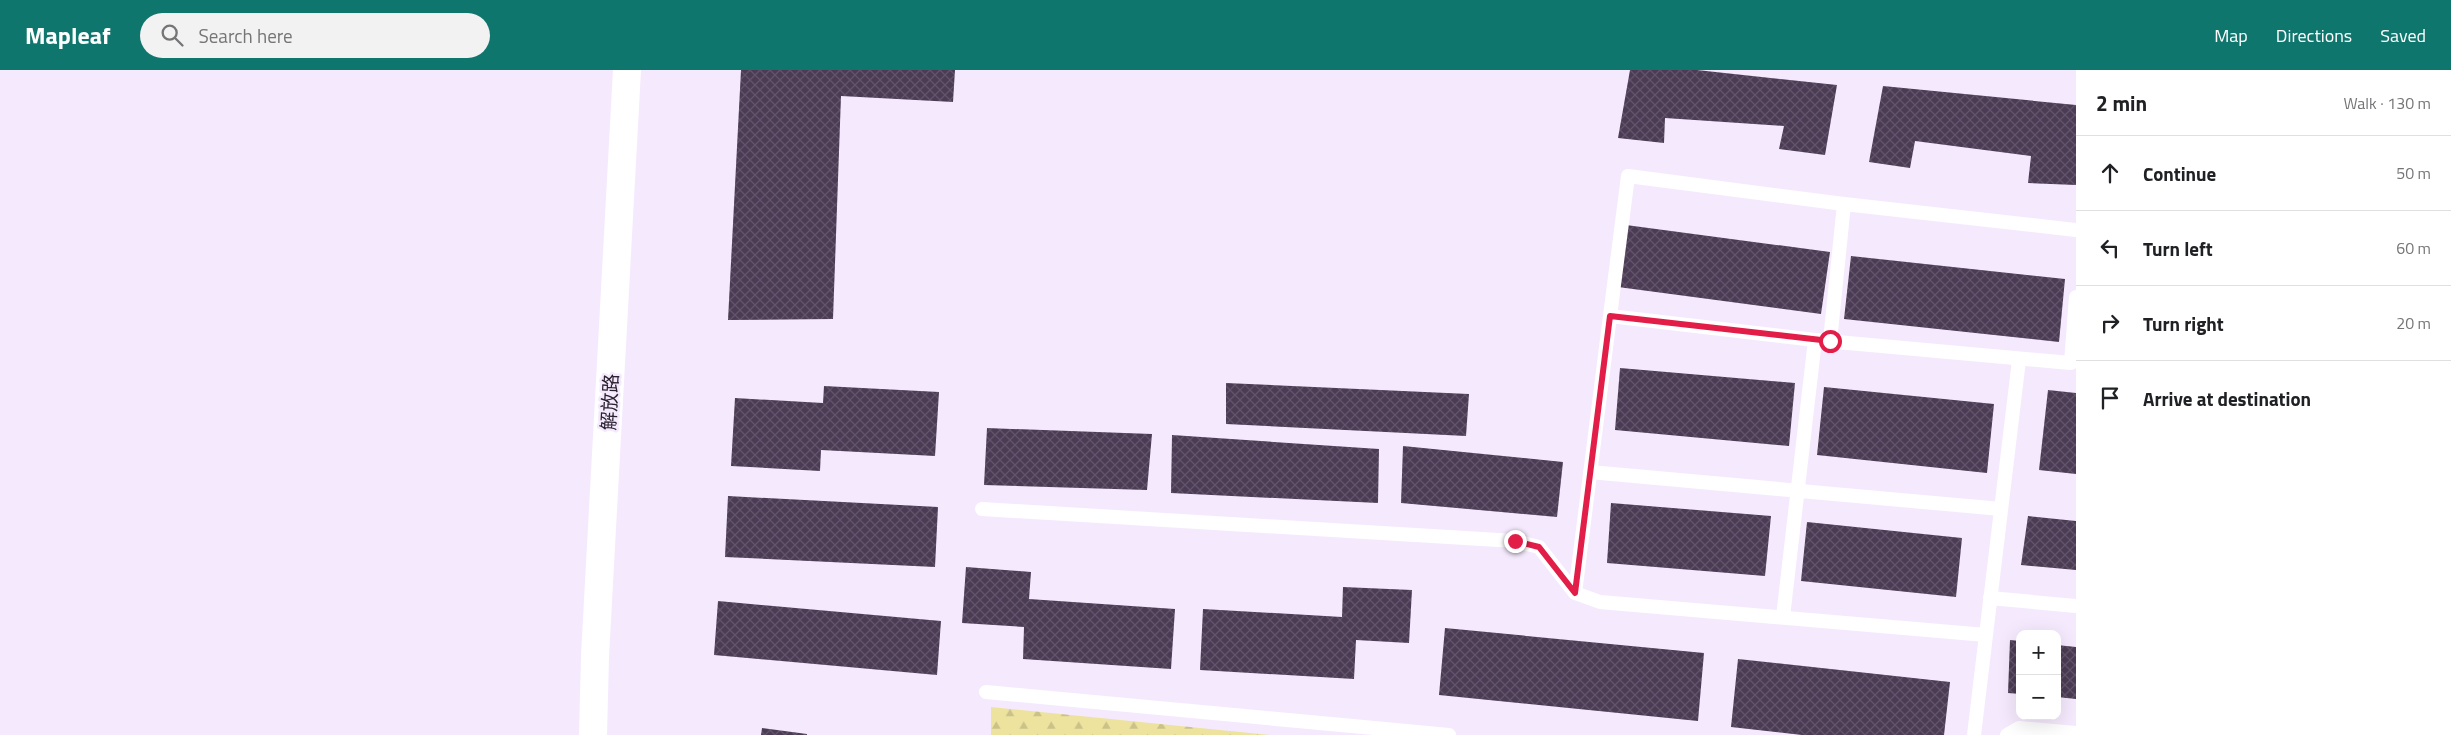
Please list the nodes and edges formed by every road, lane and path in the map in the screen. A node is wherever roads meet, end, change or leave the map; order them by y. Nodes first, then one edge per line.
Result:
1 (627, 70) edge
2 (1844, 204) junction
3 (2076, 230) edge
4 (2076, 297) edge
5 (1610, 316) junction
6 (1815, 340) junction
7 (1830, 341) junction
8 (2018, 360) junction
9 (1590, 472) junction
10 (982, 509) dead end
11 (2001, 509) junction
12 (1575, 593) junction
13 (1990, 598) junction
14 (2076, 606) edge
15 (1783, 617) junction
16 (1986, 635) junction
17 (986, 692) dead end
18 (2076, 733) edge
19 (593, 735) edge
20 (1449, 735) edge
21 (1974, 735) edge
22 (2007, 735) edge

1 - 19 street, 解放路
2 - 3 lane
2 - 5 lane
2 - 7 lane
4 - 8 lane
5 - 6 lane
5 - 9 lane
6 - 7 lane
6 - 15 lane
7 - 8 lane
8 - 11 lane
9 - 11 lane
9 - 12 lane
10 - 12 lane
11 - 13 lane
12 - 15 lane
13 - 14 lane
13 - 16 lane
15 - 16 lane
16 - 21 lane
17 - 20 lane
18 - 22 lane

